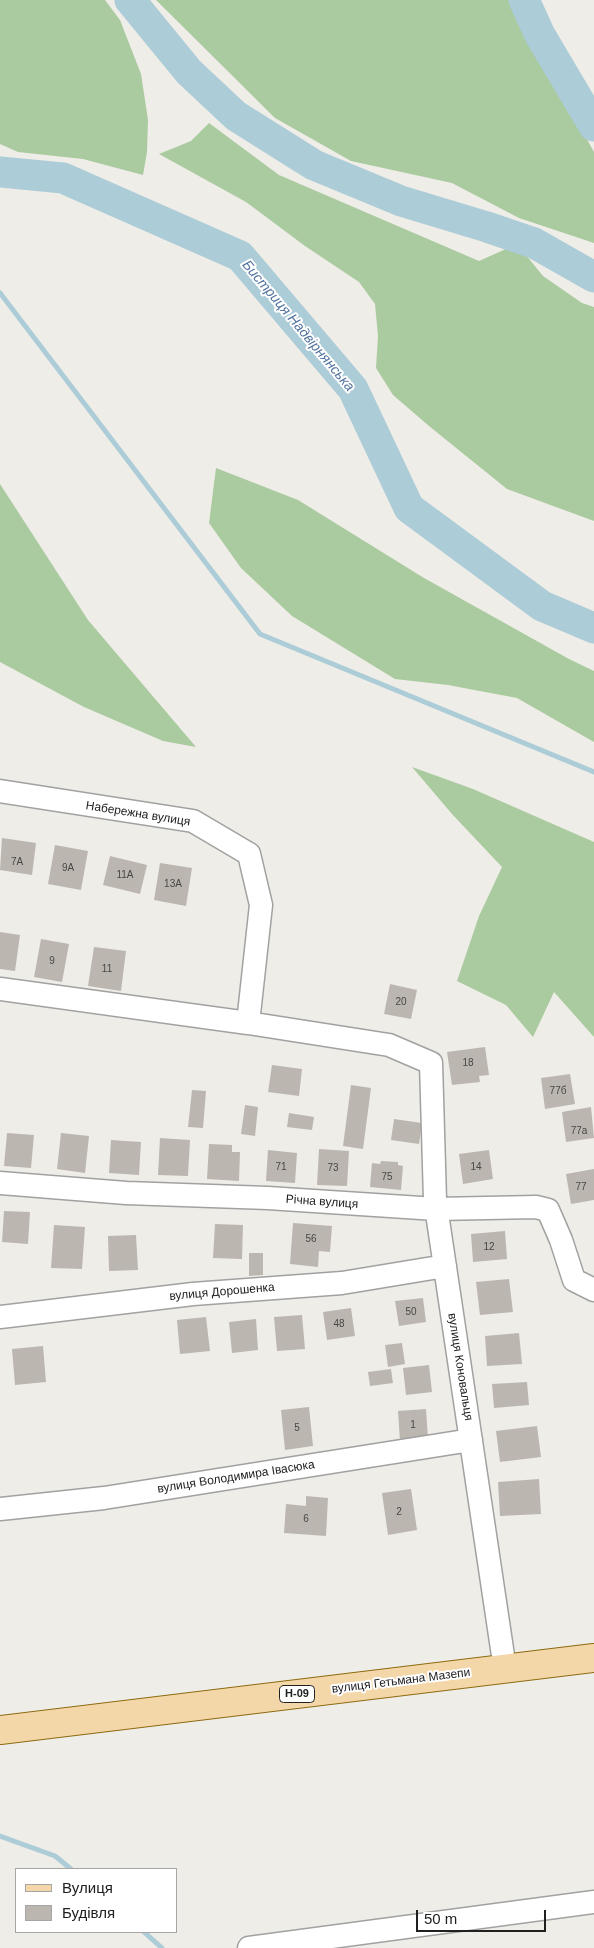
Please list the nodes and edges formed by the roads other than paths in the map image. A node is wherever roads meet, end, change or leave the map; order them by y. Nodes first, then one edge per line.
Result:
1 (0, 791) edge
2 (0, 989) edge
3 (248, 1023) junction
4 (0, 1183) edge
5 (436, 1209) junction
6 (444, 1266) junction
7 (594, 1290) edge
8 (0, 1318) edge
9 (471, 1440) junction
10 (0, 1509) edge
11 (594, 1658) edge
12 (505, 1669) junction
13 (0, 1730) edge
14 (594, 1902) edge
15 (249, 1948) edge

1 - 3 street, Набережна вулиця
2 - 3 street
3 - 5 street, вулиця Коновальця
4 - 5 street, Річна вулиця
5 - 6 street, вулиця Коновальця
5 - 7 street, Річна вулиця
6 - 8 street, вулиця Дорошенка
6 - 9 street, вулиця Коновальця
9 - 10 street, вулиця Володимира Івасюка
9 - 12 street, вулиця Коновальця
11 - 12 main road, вулиця Гетьмана Мазепи / Н-09
12 - 13 main road, вулиця Гетьмана Мазепи / Н-09
14 - 15 street

